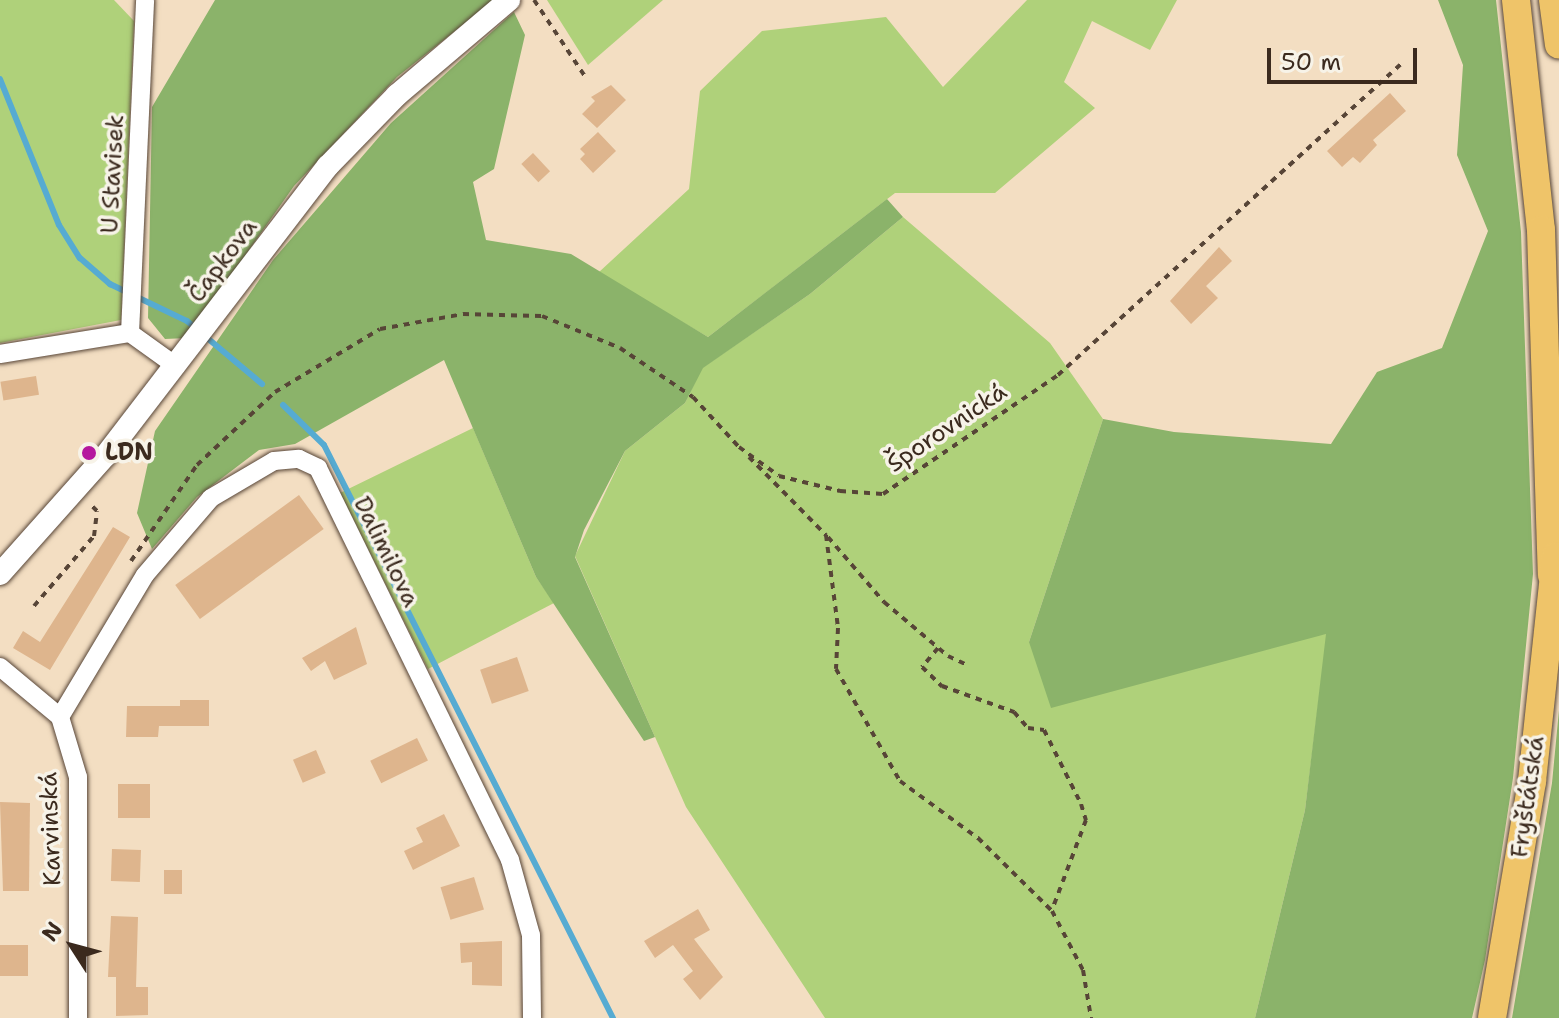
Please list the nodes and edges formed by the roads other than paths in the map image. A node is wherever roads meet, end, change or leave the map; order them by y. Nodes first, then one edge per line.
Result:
1 (127, 0) edge
2 (509, 0) edge
3 (1516, 0) edge
4 (1553, 0) edge
5 (144, 9) edge
6 (1559, 45) edge
7 (130, 333) junction
8 (0, 354) edge
9 (176, 366) junction
10 (1559, 536) edge
11 (0, 574) edge
12 (1552, 575) junction
13 (0, 667) edge
14 (60, 717) junction
15 (78, 1018) edge
16 (532, 1018) edge
17 (1492, 1018) edge

1 - 5 street, U Stavisek
2 - 9 street, Čapkova
3 - 12 main road, Fryštátská
4 - 6 main road
5 - 7 street, U Stavisek
7 - 8 street
7 - 9 street
9 - 11 street, Čapkova
10 - 12 main road, Fryštátská
12 - 17 main road, Fryštátská
13 - 14 street
14 - 15 street, Karvinská
14 - 16 street, Dalimilova

